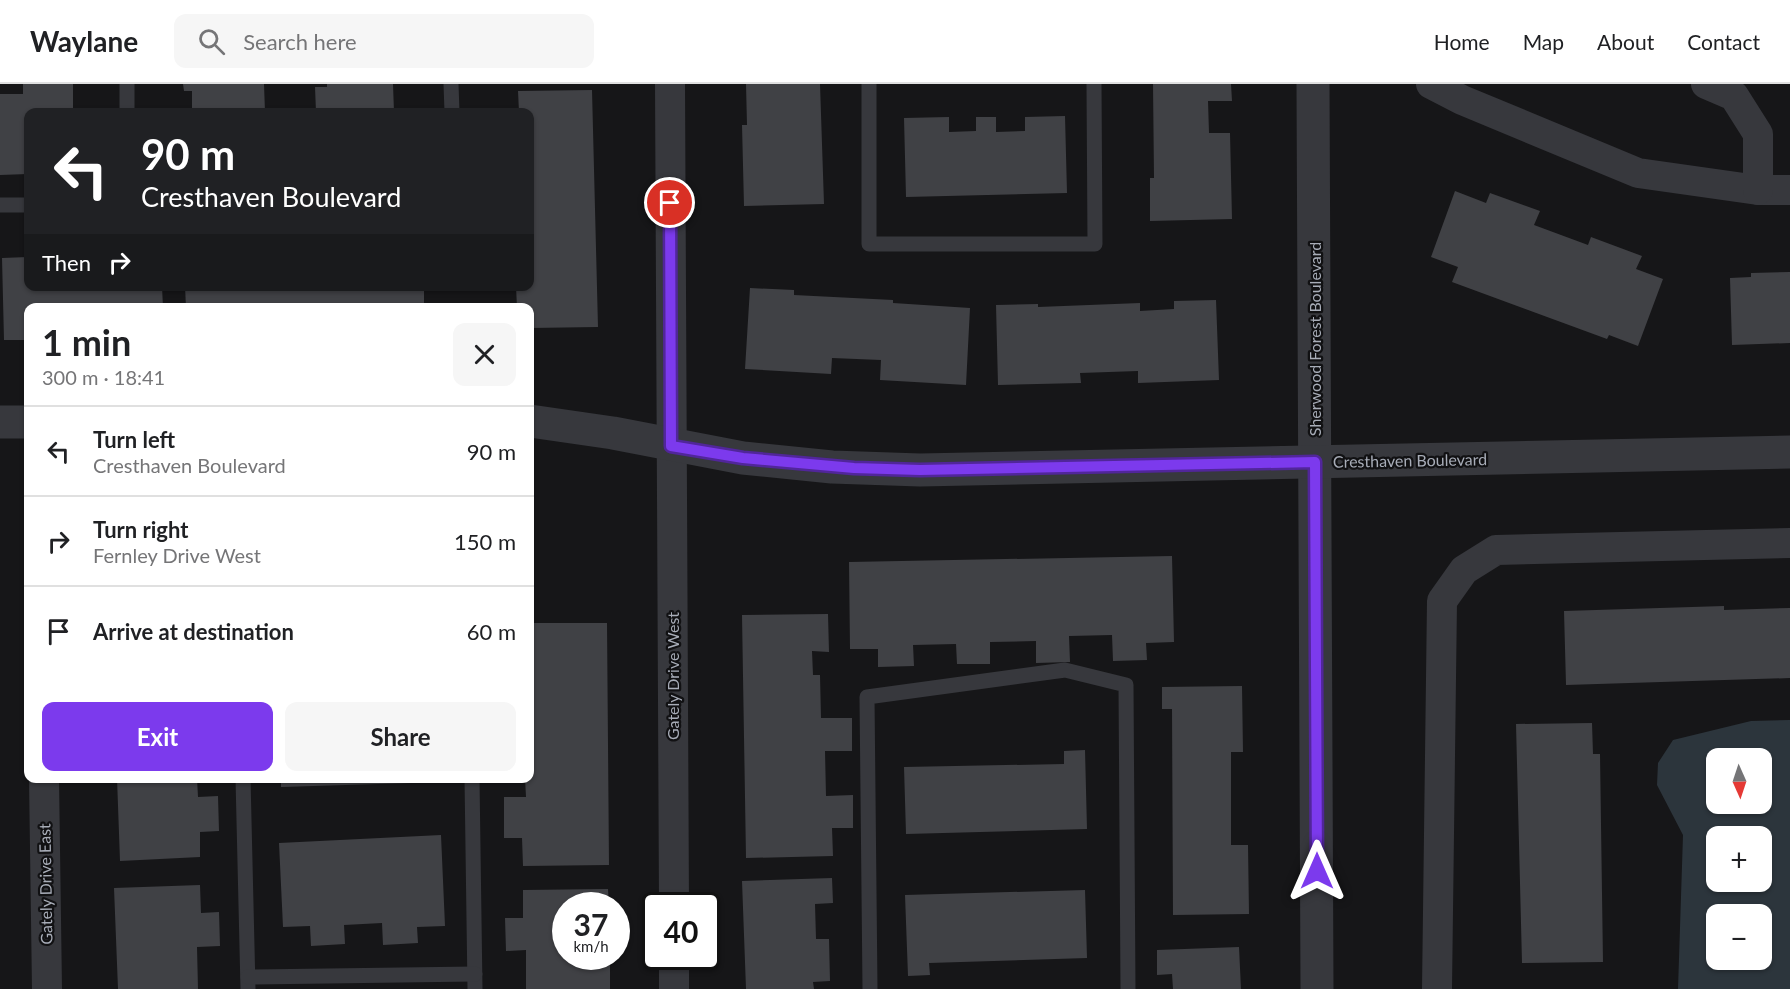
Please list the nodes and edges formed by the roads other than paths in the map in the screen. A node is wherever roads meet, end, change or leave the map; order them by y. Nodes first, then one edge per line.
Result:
1 (127, 84) edge
2 (451, 84) edge
3 (670, 84) edge
4 (869, 84) edge
5 (1094, 84) edge
6 (1313, 84) edge
7 (1431, 84) edge
8 (1706, 84) edge
9 (127, 108) edge
10 (452, 108) edge
11 (1758, 190) junction
12 (1790, 190) edge
13 (0, 205) edge
14 (24, 205) edge
15 (0, 422) edge
16 (24, 422) edge
17 (534, 423) edge
18 (671, 446) junction
19 (1790, 452) edge
20 (1315, 462) junction
21 (1790, 543) edge
22 (44, 783) edge
23 (243, 783) edge
24 (472, 783) edge
25 (674, 892) edge
26 (674, 970) edge
27 (475, 981) edge
28 (248, 983) edge
29 (46, 989) edge
30 (674, 989) edge
31 (870, 989) edge
32 (1128, 989) edge
33 (1317, 989) edge
34 (1437, 989) edge

1 - 9 lane
2 - 10 lane
3 - 18 street, Gately Drive West
4 - 5 lane
6 - 20 street, Sherwood Forest Boulevard
7 - 11 street
8 - 11 street
11 - 12 street
13 - 14 lane
15 - 16 street
17 - 18 street, Cresthaven Boulevard
18 - 20 street, Cresthaven Boulevard
18 - 25 street, Gately Drive West
19 - 20 street, Cresthaven Boulevard
20 - 33 street, Sherwood Forest Boulevard
21 - 34 street
22 - 29 street, Gately Drive East
23 - 28 lane
24 - 27 lane
26 - 30 street
27 - 28 lane
31 - 32 lane

